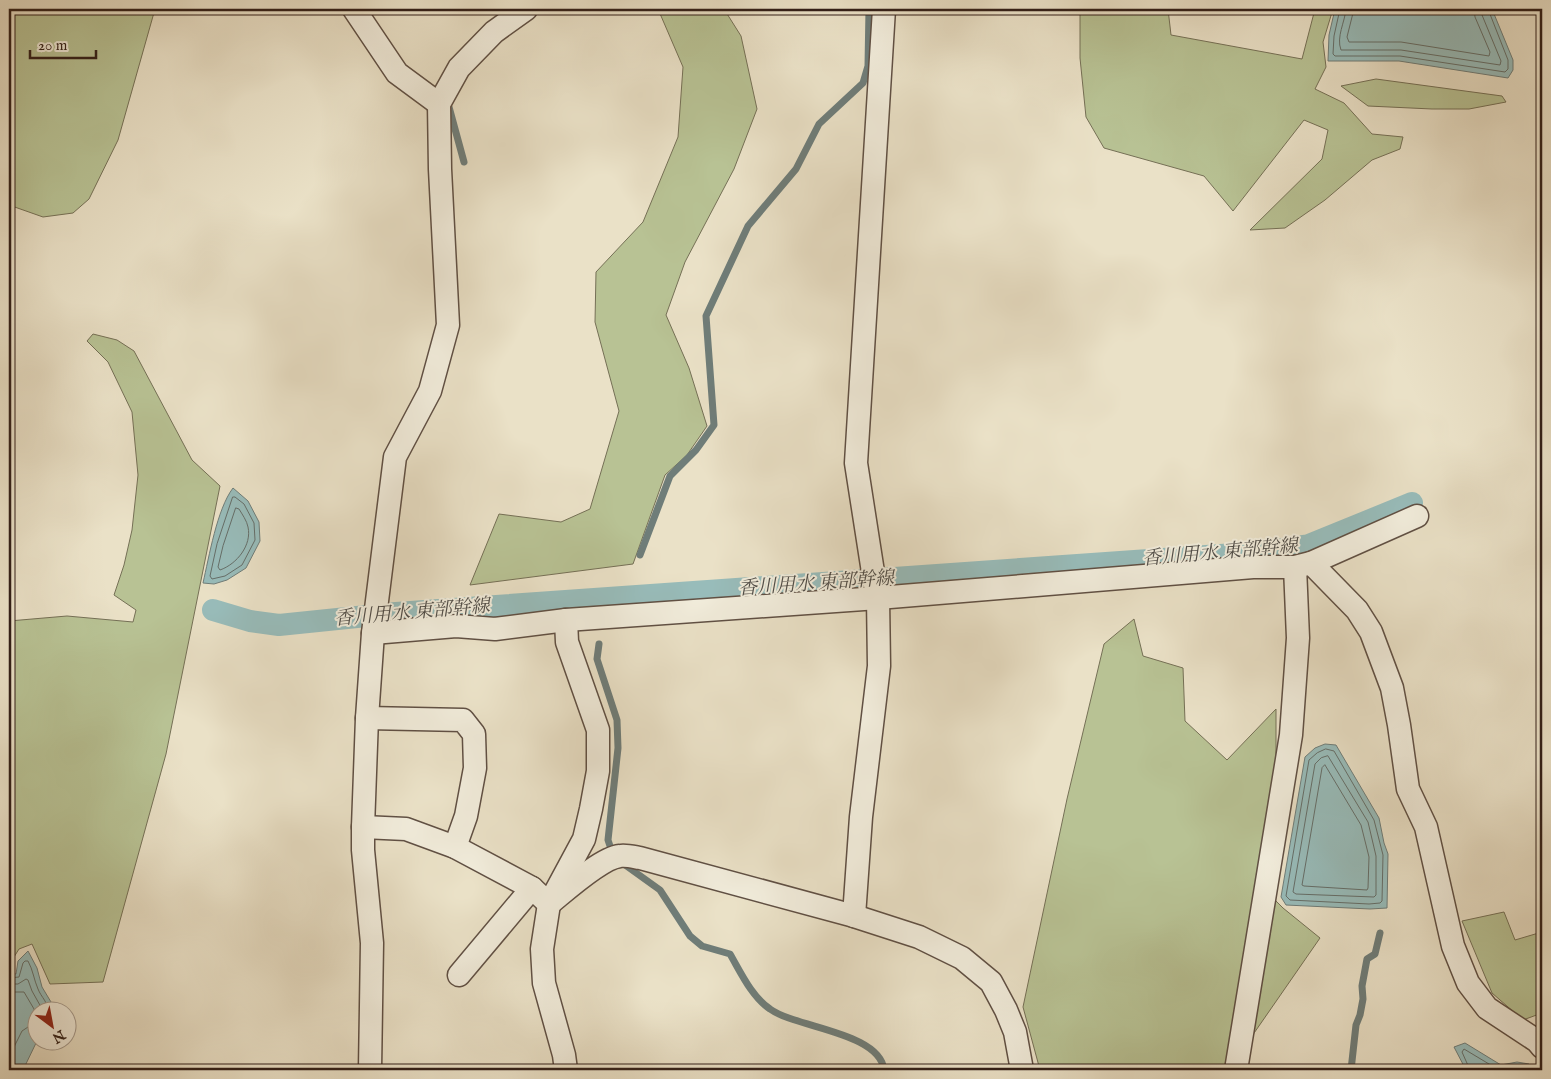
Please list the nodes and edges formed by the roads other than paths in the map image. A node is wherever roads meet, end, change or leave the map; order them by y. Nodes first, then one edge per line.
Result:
1 (354, 9) edge
2 (526, 9) edge
3 (884, 9) edge
4 (439, 104) junction
5 (1417, 516) dead end
6 (1303, 565) junction
7 (875, 585) junction
8 (566, 620) junction
9 (375, 622) junction
10 (367, 718) junction
11 (363, 827) junction
12 (455, 847) junction
13 (532, 888) junction
14 (549, 904) junction
15 (854, 916) junction
16 (459, 975) dead end
17 (1542, 1047) edge
18 (370, 1070) edge
19 (566, 1070) edge
20 (1022, 1070) edge
21 (1236, 1070) edge

1 - 4 street
2 - 4 street
3 - 7 street
4 - 9 street
5 - 6 street
6 - 7 street
6 - 17 street
6 - 21 street
7 - 8 street
7 - 15 street
8 - 9 street
8 - 14 street
9 - 10 street
10 - 11 street
10 - 12 street
11 - 12 street
11 - 18 street
12 - 13 street
13 - 14 street
13 - 16 street
14 - 15 street
14 - 19 street
15 - 20 street

